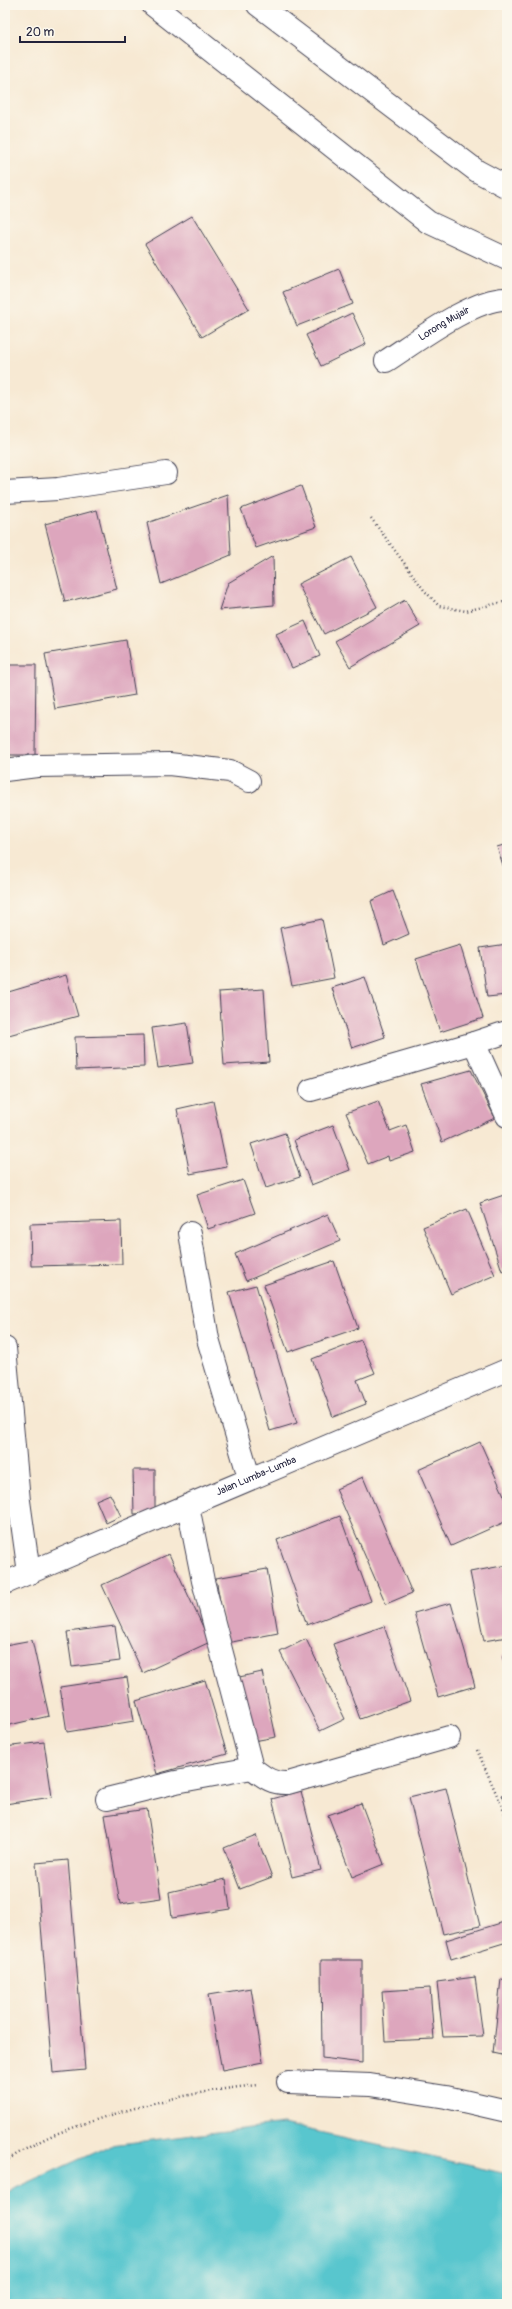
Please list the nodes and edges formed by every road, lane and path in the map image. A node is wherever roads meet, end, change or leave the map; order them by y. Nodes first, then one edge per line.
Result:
1 (153, 5) edge
2 (258, 5) edge
3 (507, 187) edge
4 (507, 259) edge
5 (507, 299) edge
6 (386, 361) dead end
7 (166, 473) dead end
8 (5, 492) edge
9 (371, 518) dead end
10 (507, 601) edge
11 (5, 770) edge
12 (248, 781) dead end
13 (507, 1032) edge
14 (474, 1043) junction
15 (311, 1090) dead end
16 (507, 1116) edge
17 (190, 1233) dead end
18 (5, 1348) edge
19 (507, 1370) edge
20 (249, 1477) junction
21 (188, 1506) junction
22 (29, 1573) junction
23 (5, 1583) edge
24 (449, 1737) joint
25 (252, 1768) junction
26 (107, 1799) dead end
27 (507, 1818) edge
28 (288, 2082) joint
29 (507, 2112) edge
30 (5, 2161) edge

1 - 4 street
2 - 3 street
5 - 6 street, Lorong Mujair
7 - 8 street
9 - 10 path
11 - 12 street
13 - 14 street
14 - 15 street
14 - 16 street
17 - 20 street
18 - 22 street
19 - 20 street, Jalan Lumba-Lumba
20 - 21 street, Jalan Lumba-Lumba
21 - 22 street, Jalan Lumba-Lumba
21 - 25 street
22 - 23 street, Jalan Lumba-Lumba
24 - 25 street
24 - 27 path
25 - 26 street
28 - 29 street
28 - 30 path

